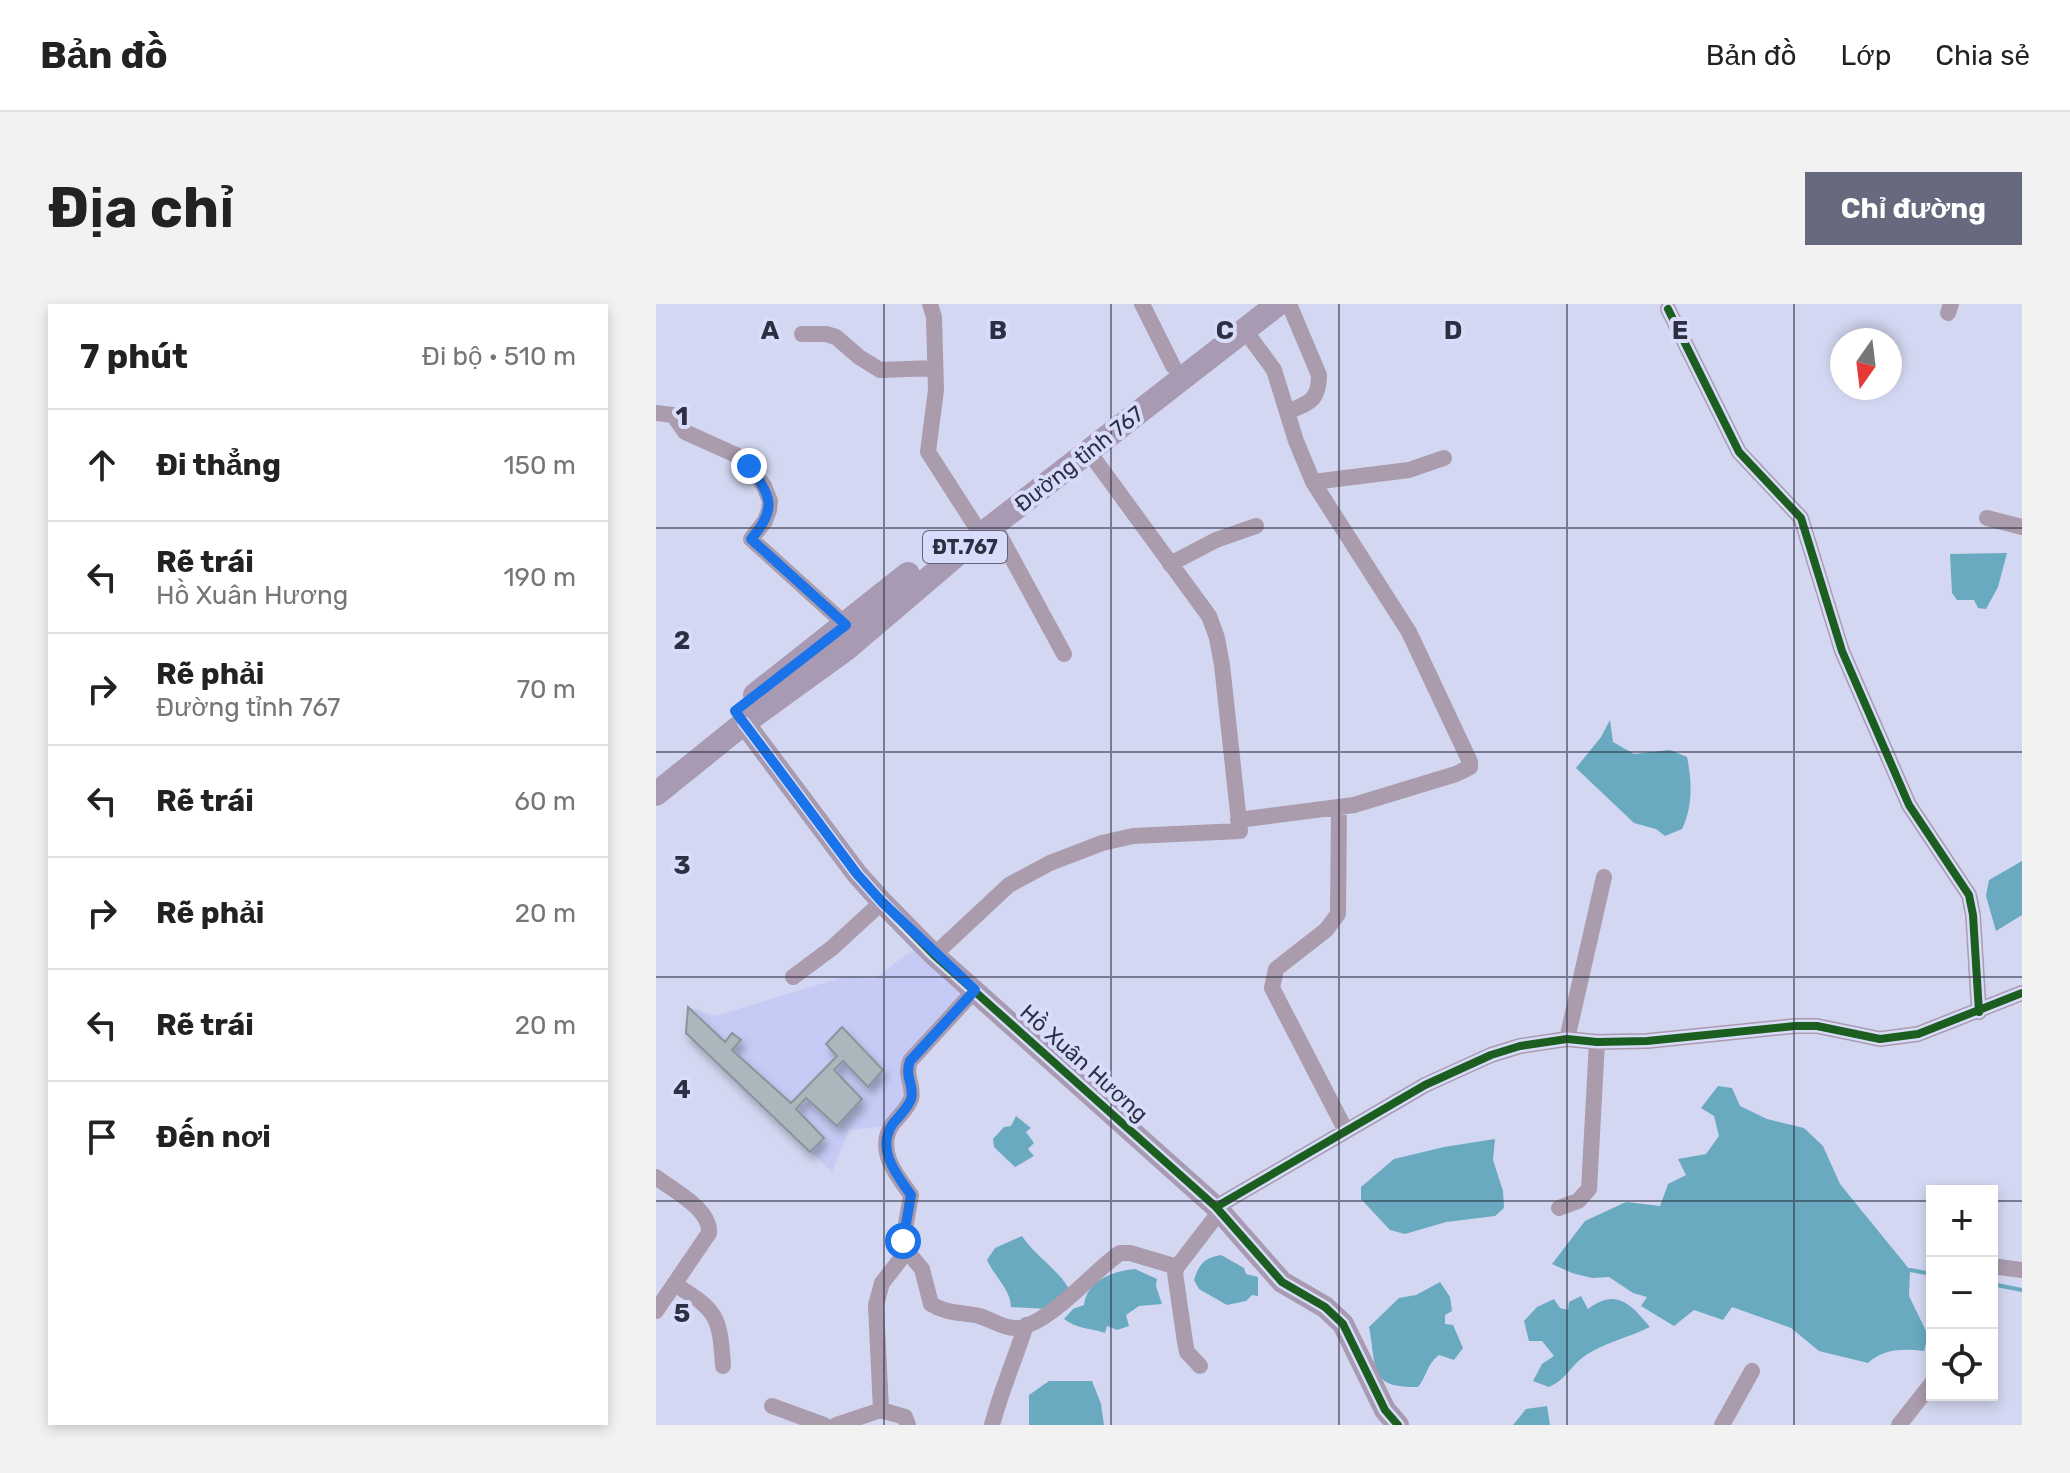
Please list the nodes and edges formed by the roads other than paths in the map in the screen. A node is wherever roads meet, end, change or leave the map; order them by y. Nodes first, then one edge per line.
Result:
1 (930, 304) edge
2 (1142, 304) edge
3 (1253, 304) edge
4 (1278, 304) edge
5 (1289, 304) edge
6 (1668, 309) dead end
7 (1244, 329) junction
8 (802, 334) dead end
9 (1173, 366) junction
10 (935, 368) junction
11 (1287, 412) junction
12 (656, 413) edge
13 (1089, 452) junction
14 (1444, 458) dead end
15 (1313, 482) junction
16 (1987, 518) dead end
17 (984, 523) junction
18 (1256, 526) dead end
19 (2022, 527) edge
20 (951, 550) junction
21 (1170, 564) junction
22 (846, 625) junction
23 (1064, 654) dead end
24 (739, 717) junction
25 (656, 773) edge
26 (656, 794) edge
27 (1339, 808) junction
28 (1238, 820) junction
29 (1604, 877) dead end
30 (882, 902) junction
31 (934, 955) junction
32 (793, 977) dead end
33 (975, 990) junction
34 (2022, 993) edge
35 (1979, 1012) junction
36 (1567, 1039) junction
37 (1597, 1042) junction
38 (1346, 1131) junction
39 (656, 1177) edge
40 (1559, 1208) dead end
41 (1218, 1209) junction
42 (907, 1251) junction
43 (1177, 1267) junction
44 (1998, 1267) edge
45 (2022, 1270) edge
46 (674, 1284) junction
47 (656, 1311) edge
48 (1026, 1325) junction
49 (723, 1366) dead end
50 (1200, 1366) dead end
51 (1752, 1371) dead end
52 (1926, 1391) edge
53 (772, 1406) dead end
54 (881, 1410) junction
55 (824, 1425) edge
56 (836, 1425) edge
57 (908, 1425) edge
58 (992, 1425) edge
59 (1398, 1425) edge
60 (1722, 1425) edge
61 (1899, 1425) edge

1 - 10 street
2 - 9 street
3 - 9 main road, Đường tỉnh 767 / ĐT.767
4 - 7 main road, Đường tỉnh 767 / ĐT.767
5 - 11 street
6 - 35 street
7 - 11 street
7 - 13 main road, Đường tỉnh 767 / ĐT.767
8 - 10 street
9 - 17 main road, Đường tỉnh 767 / ĐT.767
10 - 17 street
11 - 15 street
12 - 22 street
13 - 17 main road, Đường tỉnh 767 / ĐT.767
13 - 21 street
14 - 15 street
15 - 27 street
16 - 19 street
17 - 20 main road, Đường tỉnh 767 / ĐT.767
17 - 23 street
18 - 21 street
20 - 22 main road, Đường tỉnh 767 / ĐT.767
20 - 24 main road, Đường tỉnh 767 / ĐT.767
21 - 28 street
22 - 24 main road, Đường tỉnh 767 / ĐT.767
24 - 25 main road, Đường tỉnh 767 / ĐT.767
24 - 26 main road, Đường tỉnh 767 / ĐT.767
24 - 30 street, Hồ Xuân Hương
27 - 28 street
27 - 38 street
28 - 31 street
29 - 36 street
30 - 31 street, Hồ Xuân Hương
30 - 32 street
31 - 33 street, Hồ Xuân Hương
33 - 41 street, Hồ Xuân Hương
33 - 42 street
34 - 35 street
35 - 37 street
36 - 37 street
36 - 38 street
37 - 40 street
38 - 41 street
39 - 46 street
41 - 43 street
41 - 59 street, Hồ Xuân Hương
42 - 48 street
42 - 54 street
43 - 48 street
43 - 50 street
44 - 45 street
46 - 47 street
46 - 49 street
48 - 58 street
51 - 60 street
52 - 61 street
53 - 55 street
54 - 56 street
54 - 57 street

